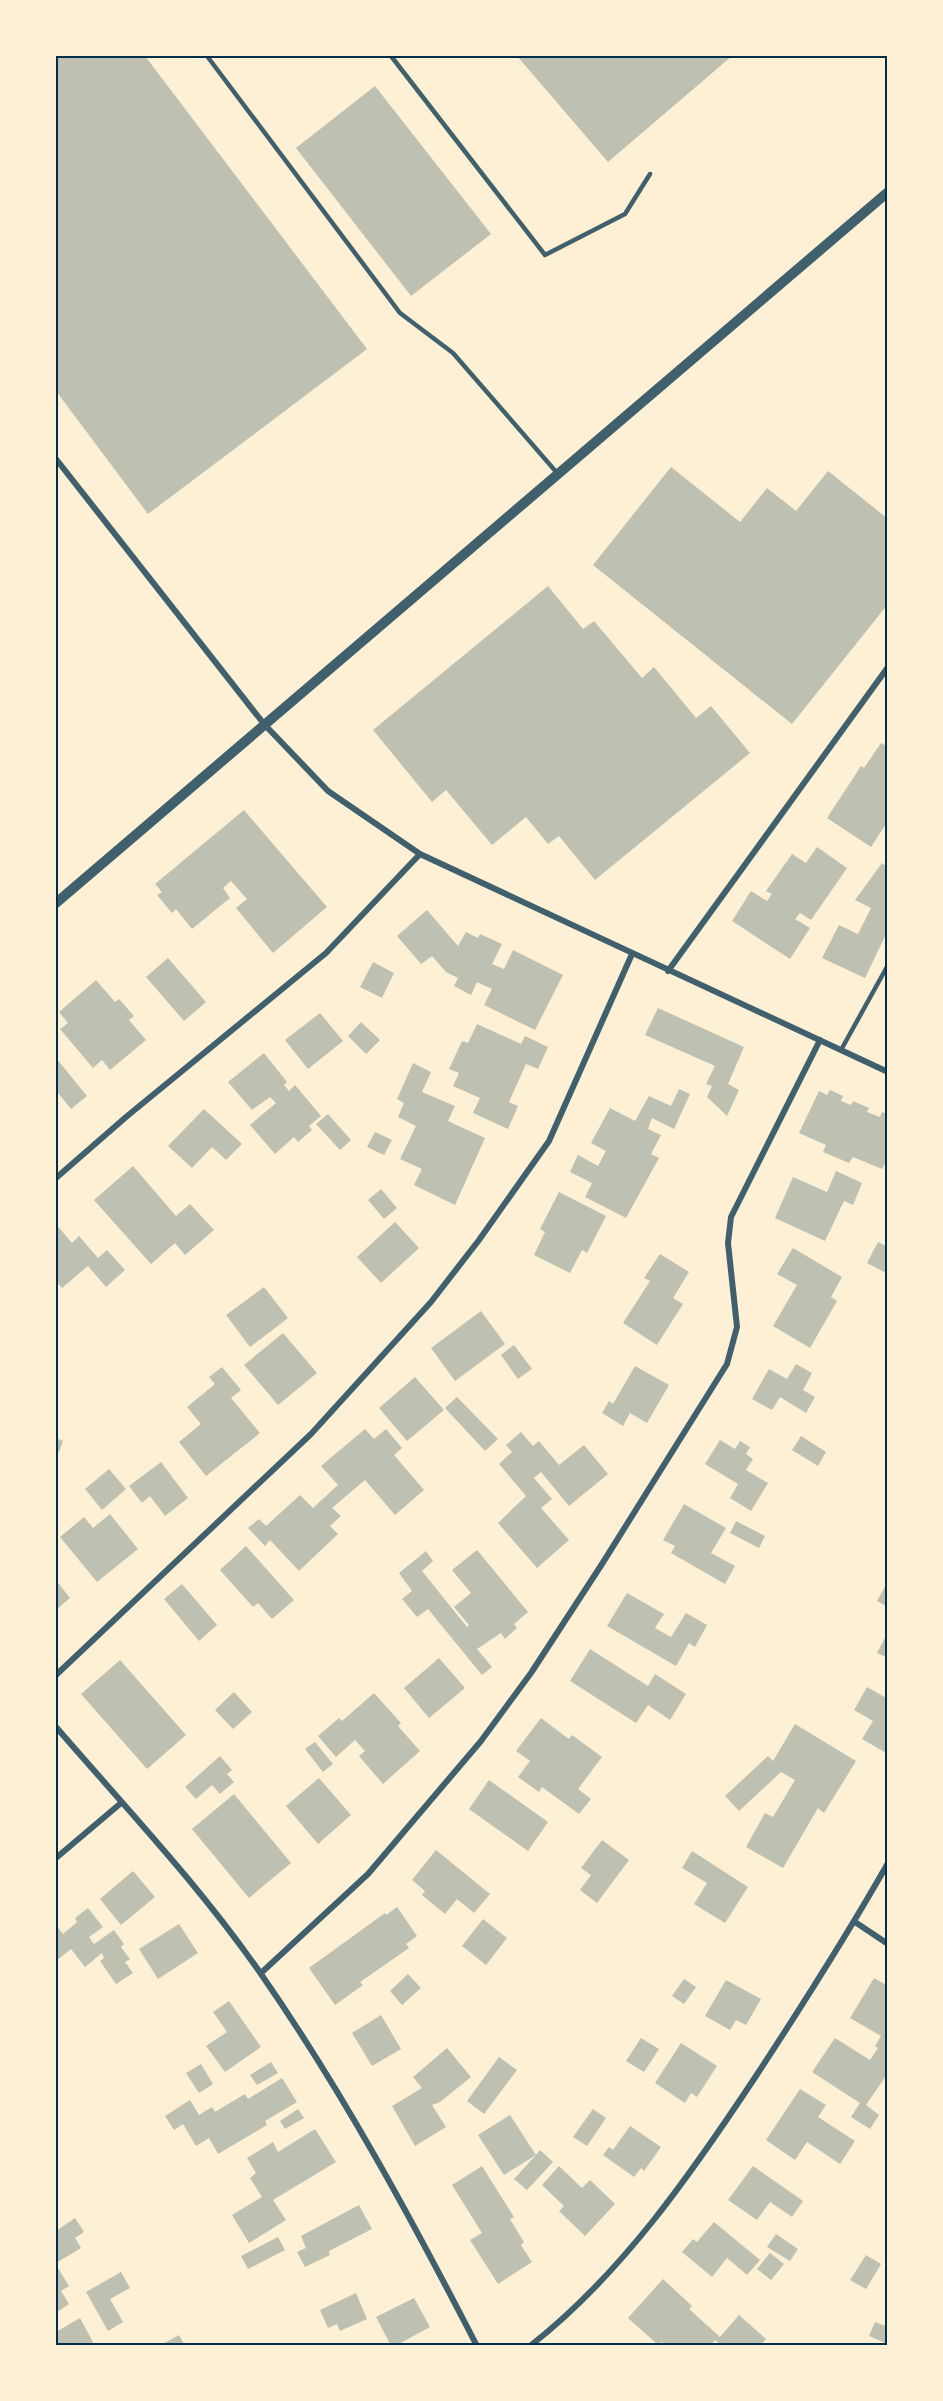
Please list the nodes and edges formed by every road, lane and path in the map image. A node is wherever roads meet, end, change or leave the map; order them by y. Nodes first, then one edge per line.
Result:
1 (207, 56) edge
2 (391, 56) edge
3 (650, 174) dead end
4 (888, 192) edge
5 (56, 459) edge
6 (558, 474) junction
7 (888, 667) edge
8 (264, 724) junction
9 (420, 854) junction
10 (56, 903) edge
11 (632, 954) junction
12 (888, 965) edge
13 (668, 971) junction
14 (820, 1040) junction
15 (841, 1050) junction
16 (888, 1072) edge
17 (56, 1178) edge
18 (56, 1675) edge
19 (56, 1727) edge
20 (121, 1803) junction
21 (56, 1858) edge
22 (888, 1863) edge
23 (855, 1922) junction
24 (888, 1944) edge
25 (261, 1973) junction
26 (477, 2346) edge
27 (530, 2346) edge

1 - 6 lane
2 - 3 lane
4 - 6 street
5 - 8 street
6 - 8 street
7 - 13 street
8 - 9 street
8 - 10 street
9 - 11 street
9 - 17 street
11 - 13 street
11 - 18 street
12 - 15 lane
13 - 14 street
14 - 15 street
14 - 25 street
15 - 16 street
19 - 20 street
20 - 21 street
20 - 25 street
22 - 23 street
23 - 24 street
23 - 27 street
25 - 26 street

